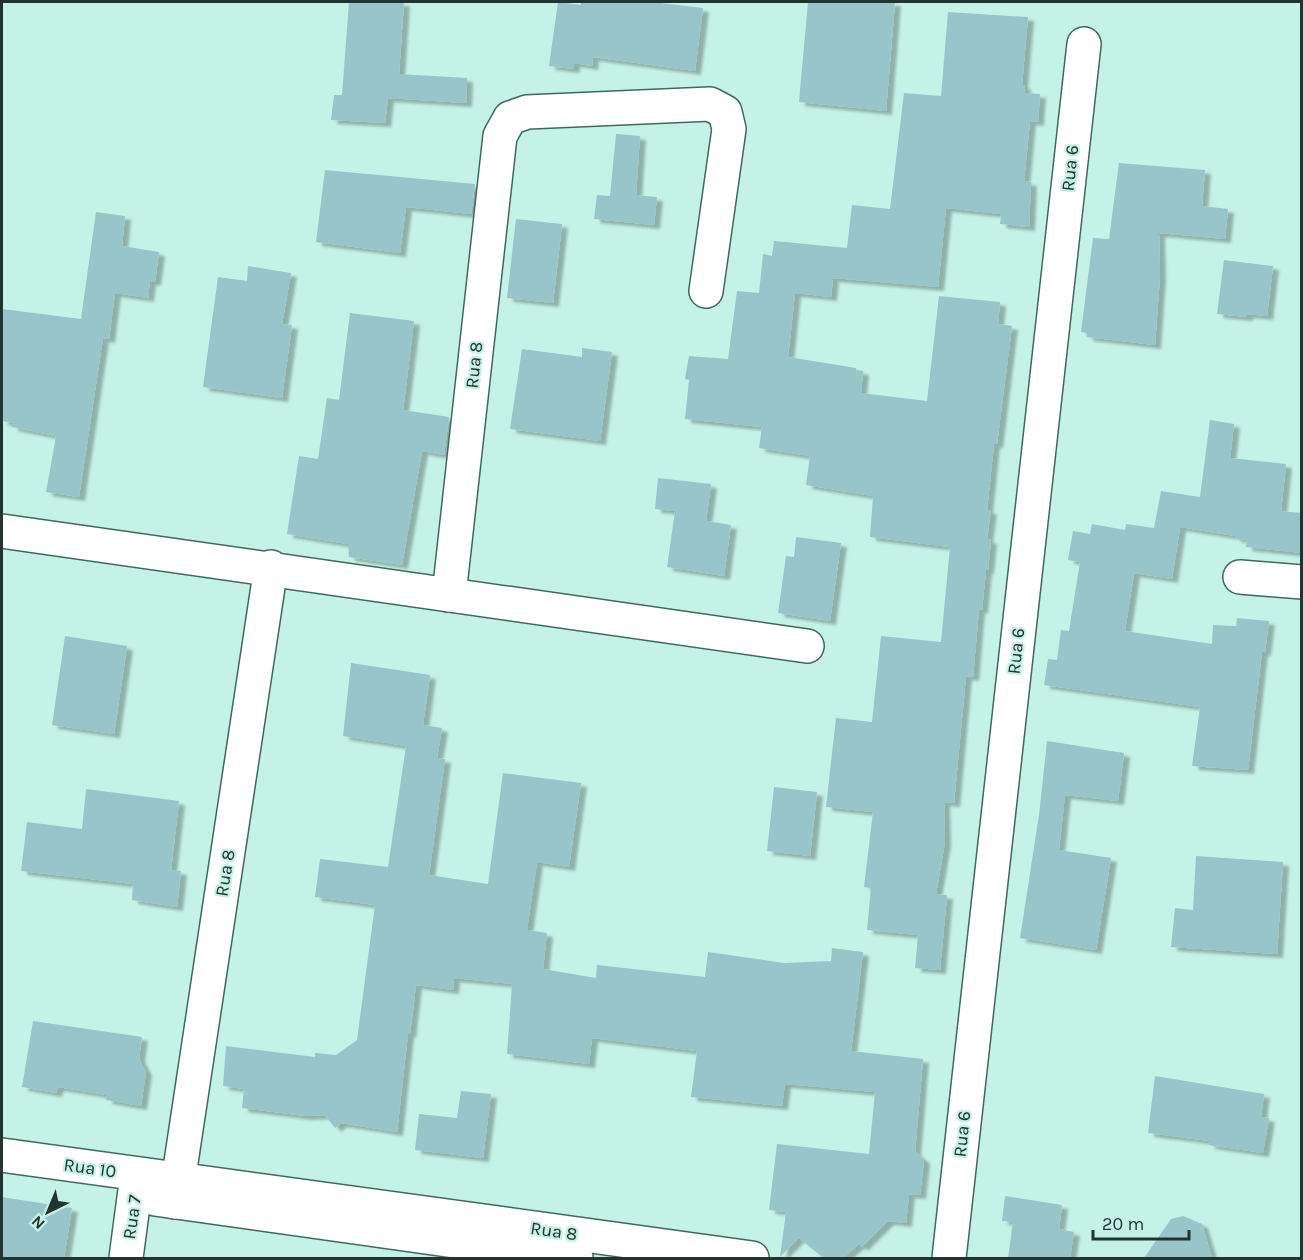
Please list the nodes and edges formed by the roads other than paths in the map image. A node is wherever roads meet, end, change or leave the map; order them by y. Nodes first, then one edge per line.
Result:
1 (1084, 44) dead end
2 (706, 291) dead end
3 (2, 531) edge
4 (271, 567) junction
5 (1240, 577) dead end
6 (1302, 582) edge
7 (449, 595) junction
8 (807, 646) dead end
9 (2, 1155) edge
10 (2, 1177) edge
11 (136, 1186) junction
12 (177, 1190) junction
13 (457, 1239) edge
14 (126, 1258) edge
15 (576, 1258) edge
16 (752, 1258) edge
17 (949, 1258) edge

1 - 17 street, Rua 6
2 - 7 street, Rua 8
3 - 4 street
4 - 7 street
4 - 12 street, Rua 8
5 - 6 street
7 - 8 street
9 - 11 street, Rua 10
10 - 11 street, Rua 10
11 - 12 street, Rua 10
11 - 14 street, Rua 7
12 - 13 street, Rua 8
13 - 15 street, Rua 8
13 - 16 street, Rua 8

